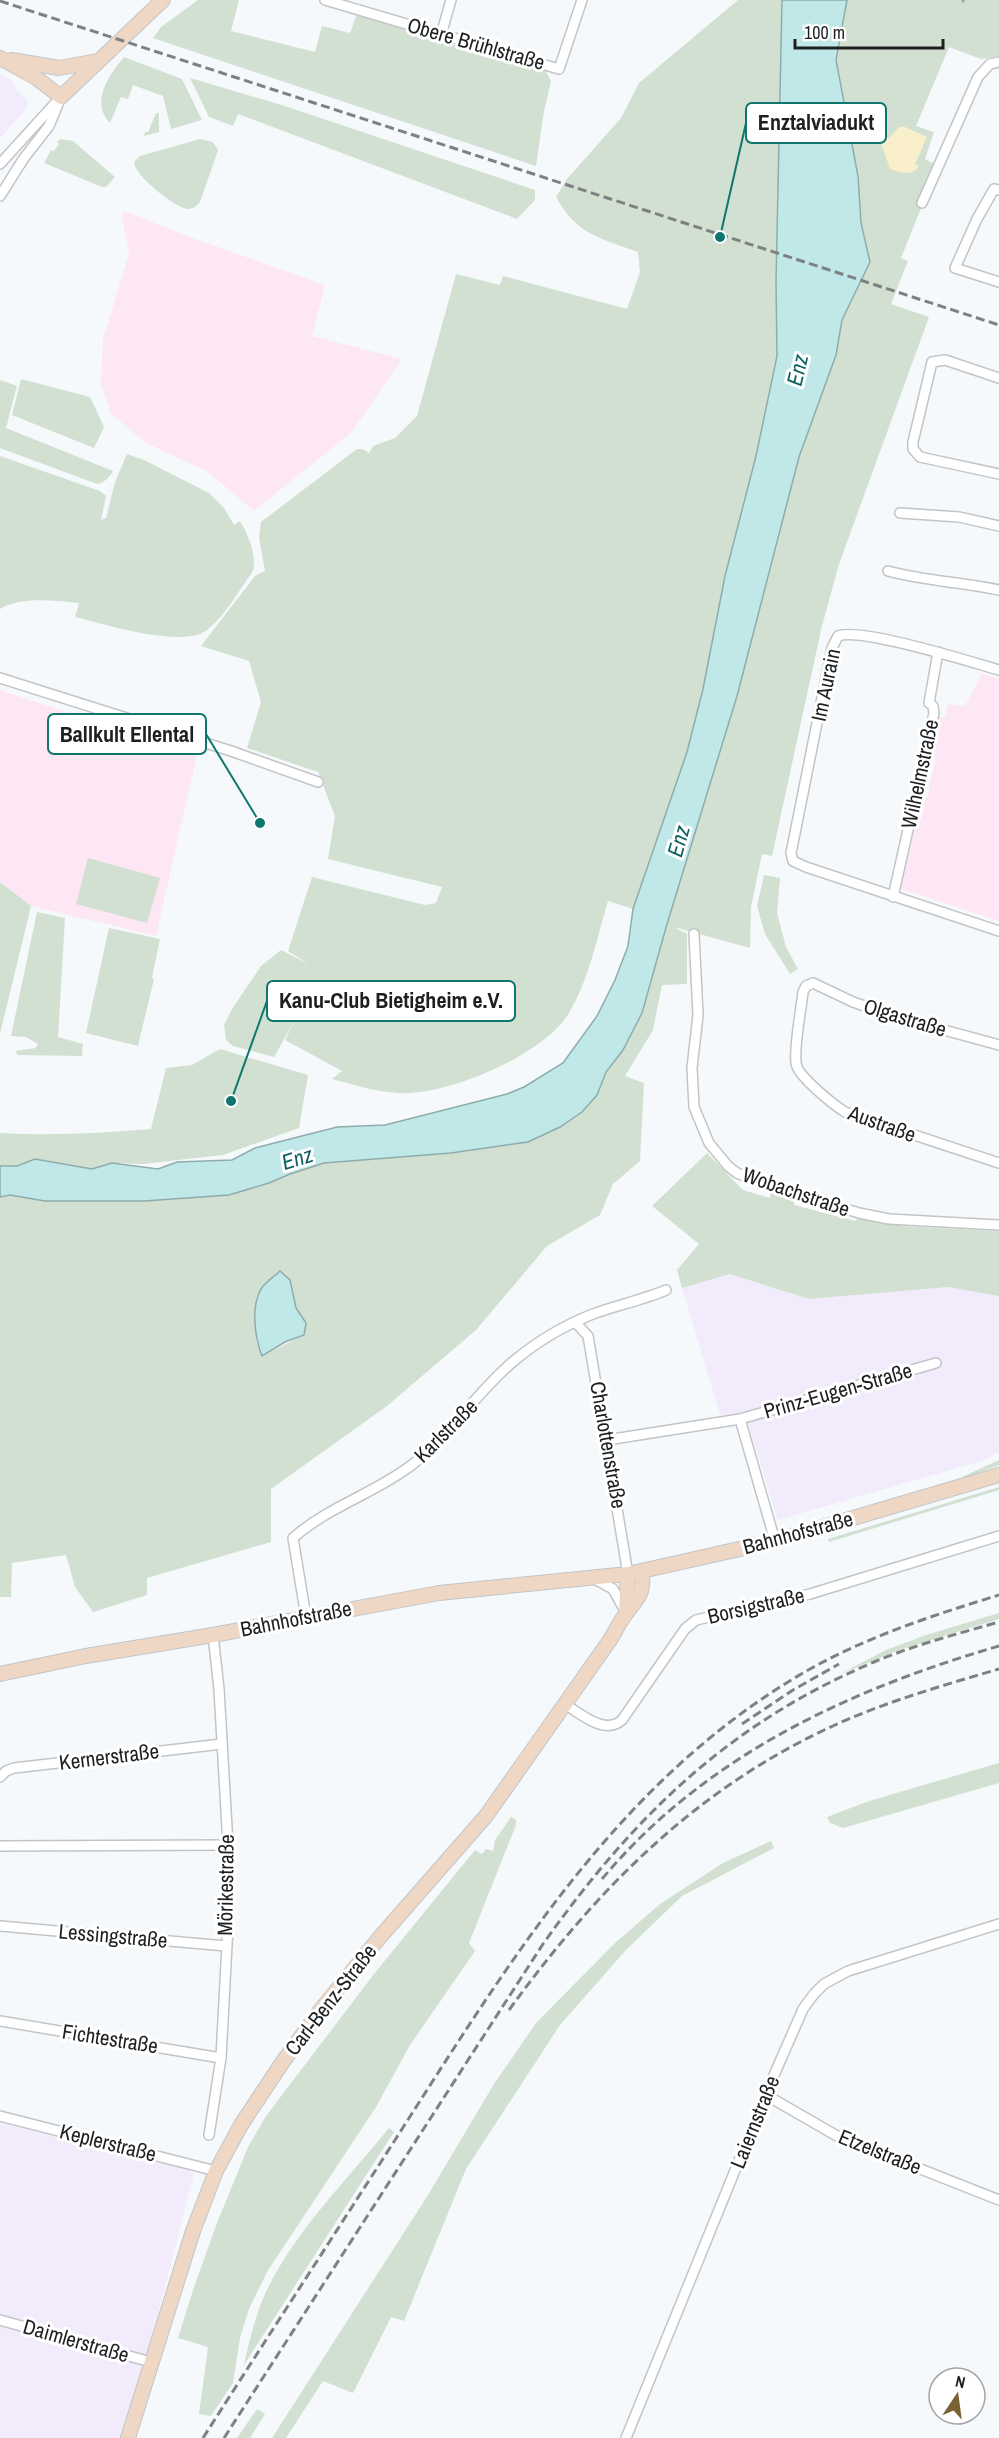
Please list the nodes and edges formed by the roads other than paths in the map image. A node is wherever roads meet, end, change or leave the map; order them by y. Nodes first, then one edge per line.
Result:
1 (163, 0) edge
2 (325, 0) edge
3 (451, 0) edge
4 (582, 0) edge
5 (350, 3) edge
6 (441, 35) junction
7 (1, 58) edge
8 (98, 61) junction
9 (999, 62) edge
10 (61, 97) junction
11 (0, 164) edge
12 (999, 190) edge
13 (0, 196) edge
14 (922, 203) dead end
15 (999, 282) edge
16 (999, 378) edge
17 (999, 474) edge
18 (900, 513) dead end
19 (999, 526) edge
20 (888, 571) dead end
21 (999, 590) edge
22 (938, 652) junction
23 (999, 670) edge
24 (0, 678) edge
25 (318, 782) dead end
26 (893, 897) junction
27 (999, 931) edge
28 (694, 934) dead end
29 (813, 983) joint
30 (999, 1045) edge
31 (999, 1163) edge
32 (999, 1225) edge
33 (666, 1290) dead end
34 (575, 1322) junction
35 (936, 1363) dead end
36 (740, 1419) junction
37 (607, 1440) junction
38 (999, 1475) edge
39 (999, 1536) edge
40 (775, 1541) junction
41 (635, 1573) junction
42 (593, 1578) junction
43 (626, 1612) junction
44 (306, 1617) junction
45 (213, 1635) junction
46 (0, 1674) edge
47 (564, 1704) junction
48 (222, 1744) junction
49 (0, 1777) edge
50 (228, 1845) junction
51 (0, 1846) edge
52 (999, 1924) edge
53 (0, 1926) edge
54 (226, 1946) junction
55 (0, 2021) edge
56 (221, 2058) junction
57 (766, 2095) junction
58 (0, 2116) edge
59 (209, 2135) dead end
60 (216, 2171) junction
61 (999, 2200) edge
62 (0, 2320) edge
63 (151, 2362) junction
64 (128, 2438) edge
65 (626, 2438) edge

1 - 8 street
2 - 5 street, Obere Brühlstraße
3 - 6 street
4 - 6 street, Obere Brühlstraße
5 - 6 street, Obere Brühlstraße
7 - 8 street
7 - 10 street
8 - 10 street
9 - 14 street
10 - 11 street
10 - 13 street
12 - 15 street
16 - 17 street
18 - 19 street
20 - 21 street
22 - 23 street, Im Aurain
22 - 26 street, Wilhelmstraße
22 - 26 street, Im Aurain
24 - 25 street
26 - 27 street
28 - 32 street, Wobachstraße
29 - 30 street, Olgastraße
29 - 31 street, Austraße
33 - 34 street, Karlstraße
34 - 37 street, Charlottenstraße
34 - 44 street, Karlstraße
35 - 36 street, Prinz-Eugen-Straße
36 - 37 street, Prinz-Eugen-Straße
36 - 40 street, Prinz-Eugen-Straße
37 - 41 street, Charlottenstraße
38 - 40 street, Bahnhofstraße
39 - 47 street, Borsigstraße
40 - 41 street, Bahnhofstraße
41 - 42 street, Bahnhofstraße
41 - 43 street, Carl-Benz-Straße
42 - 43 street
42 - 44 street, Bahnhofstraße
43 - 47 street, Carl-Benz-Straße
44 - 45 street, Bahnhofstraße
45 - 46 street, Bahnhofstraße
45 - 48 street, Mörikestraße
47 - 60 street, Carl-Benz-Straße
48 - 49 street, Kernerstraße
48 - 50 street, Mörikestraße
50 - 51 street
50 - 54 street, Mörikestraße
52 - 57 street, Laiernstraße
53 - 54 street, Lessingstraße
54 - 56 street, Mörikestraße
55 - 56 street, Fichtestraße
56 - 59 street, Mörikestraße
57 - 61 street, Etzelstraße
57 - 65 street, Laiernstraße
58 - 60 street, Keplerstraße
60 - 63 street, Carl-Benz-Straße
62 - 63 street, Daimlerstraße
63 - 64 street, Carl-Benz-Straße

